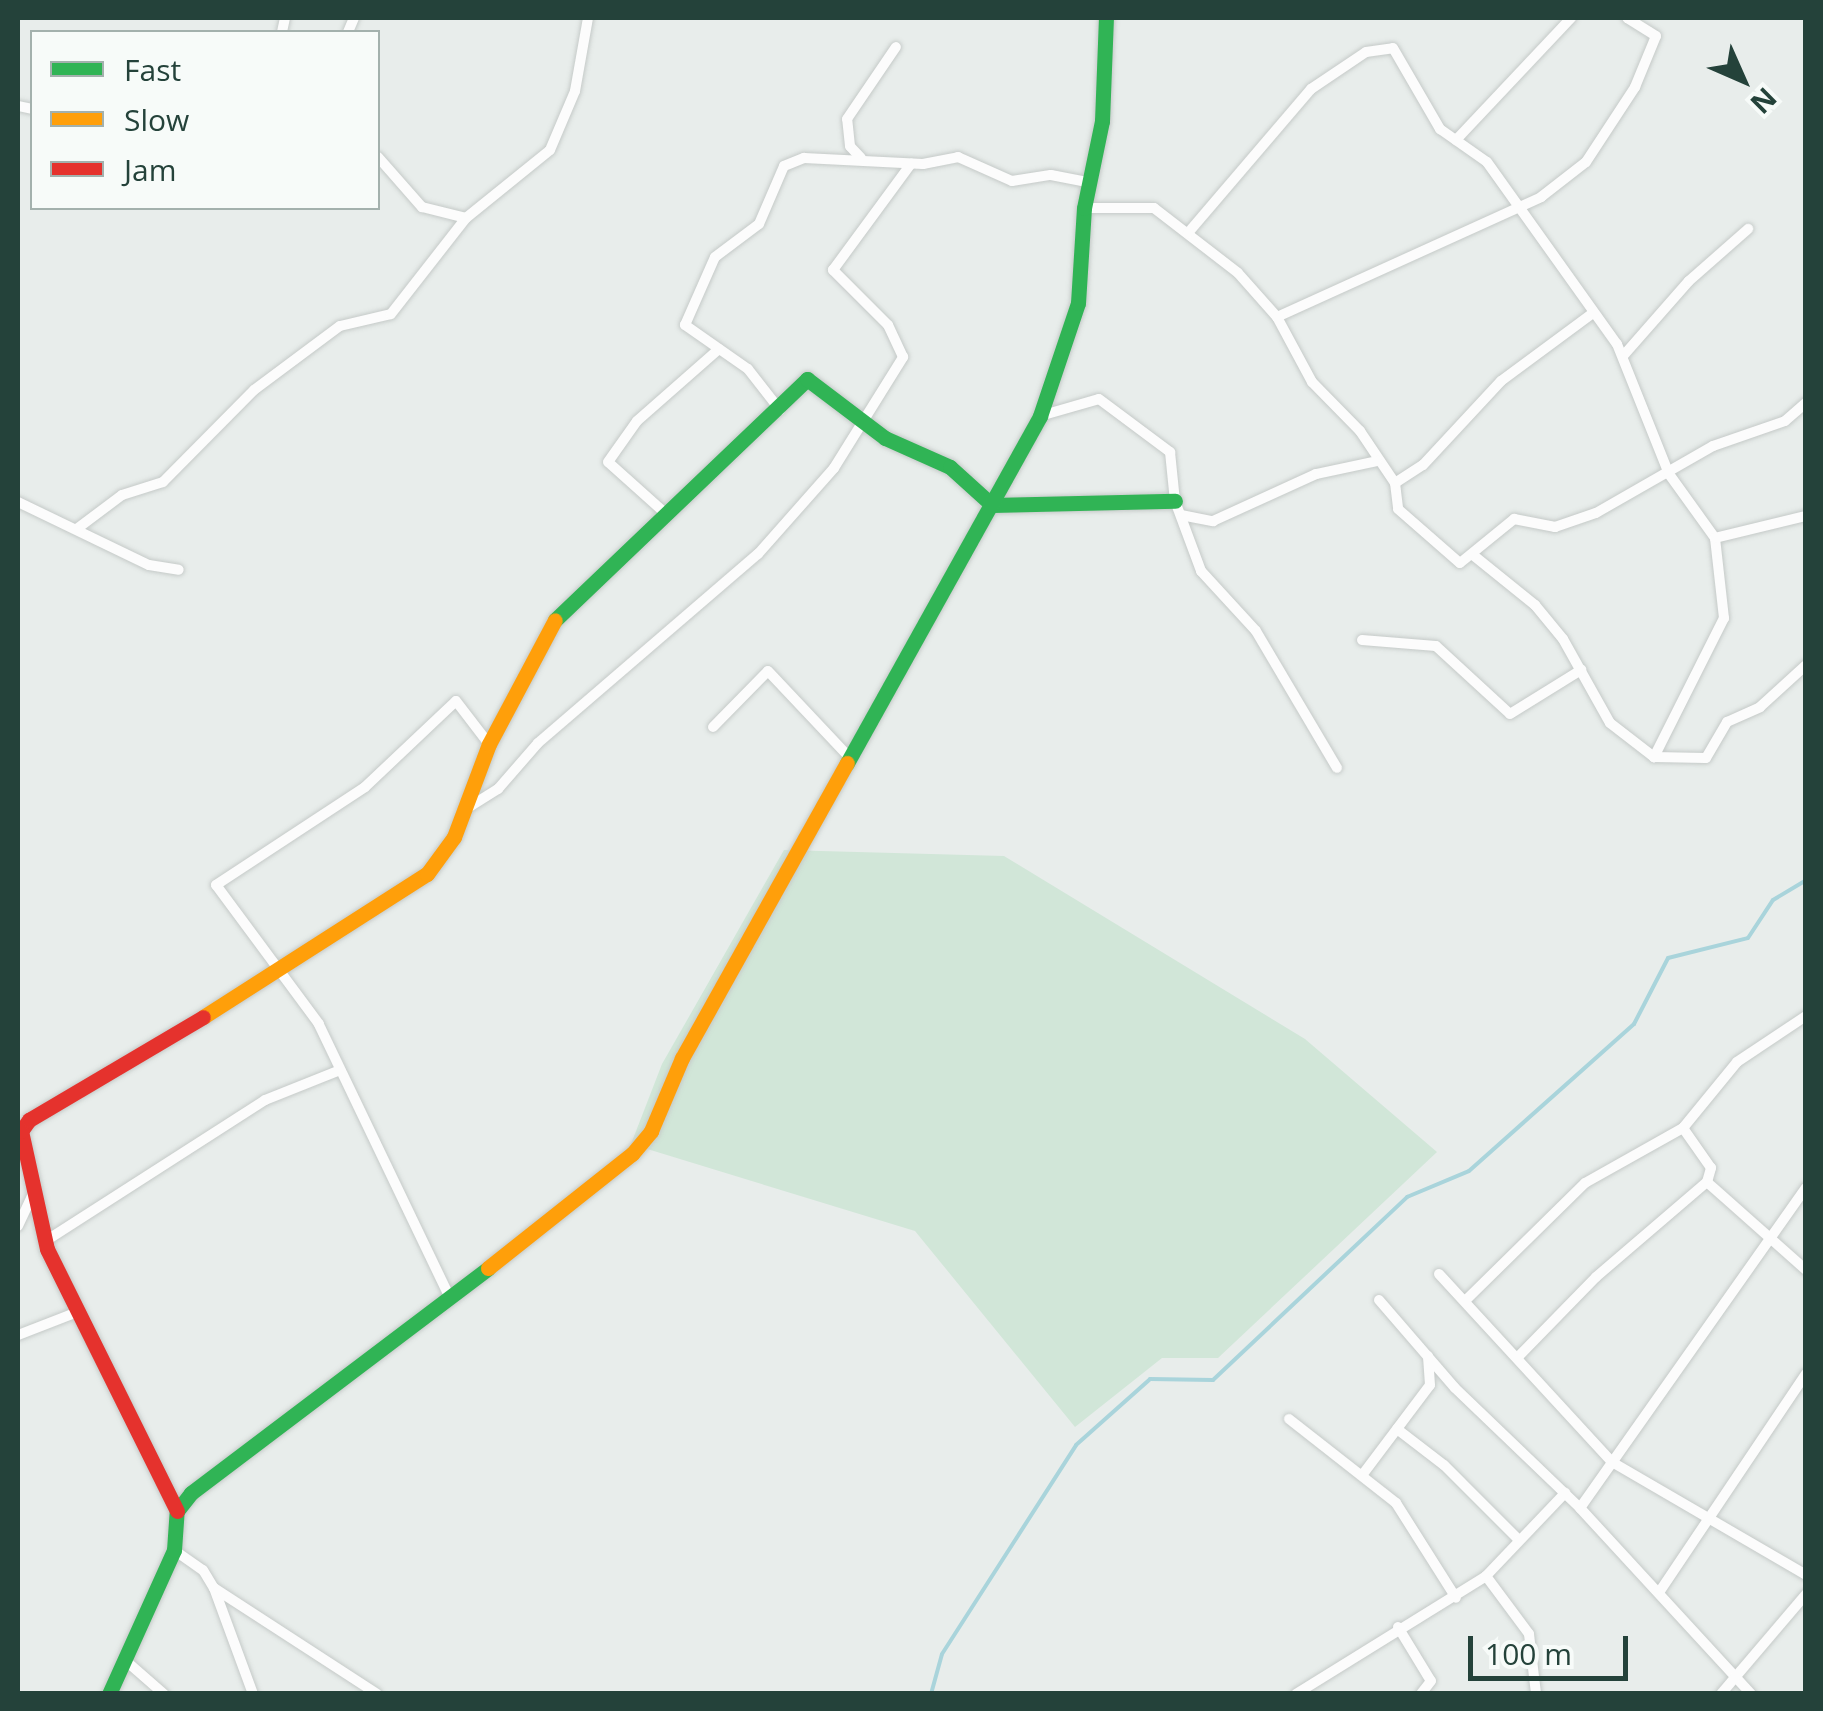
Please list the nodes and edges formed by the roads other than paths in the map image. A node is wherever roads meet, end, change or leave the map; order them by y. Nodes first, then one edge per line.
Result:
1 (588, 18) edge
2 (1106, 18) edge
3 (1571, 18) edge
4 (1627, 18) edge
5 (896, 47) dead end
6 (1456, 140) junction
7 (860, 158) junction
8 (380, 159) edge
9 (910, 164) junction
10 (1088, 182) junction
11 (1519, 204) junction
12 (1084, 208) junction
13 (466, 218) junction
14 (1748, 229) dead end
15 (1188, 233) junction
16 (1593, 314) junction
17 (1277, 317) junction
18 (719, 349) junction
19 (1623, 356) junction
20 (1806, 403) edge
21 (780, 410) junction
22 (1040, 416) junction
23 (861, 418) junction
24 (1377, 461) junction
25 (1669, 474) junction
26 (1396, 483) junction
27 (18, 502) edge
28 (992, 505) junction
29 (1178, 508) junction
30 (665, 513) junction
31 (1806, 516) edge
32 (78, 528) junction
33 (1714, 538) junction
34 (1473, 556) junction
35 (179, 570) dead end
36 (1362, 640) dead end
37 (1806, 665) edge
38 (1581, 670) junction
39 (713, 727) dead end
40 (488, 744) junction
41 (848, 756) junction
42 (1654, 757) junction
43 (1338, 768) dead end
44 (465, 810) junction
45 (277, 972) junction
46 (1806, 1016) edge
47 (338, 1071) junction
48 (1683, 1128) junction
49 (1707, 1182) junction
50 (1806, 1188) edge
51 (34, 1190) junction
52 (18, 1226) edge
53 (1768, 1240) junction
54 (44, 1242) junction
55 (1806, 1270) edge
56 (1439, 1274) dead end
57 (450, 1298) junction
58 (1468, 1298) junction
59 (1380, 1300) dead end
60 (81, 1310) junction
61 (18, 1335) edge
62 (1428, 1355) junction
63 (1517, 1358) junction
64 (1806, 1374) edge
65 (1290, 1419) dead end
66 (1397, 1429) junction
67 (1612, 1462) junction
68 (1363, 1474) junction
69 (1565, 1493) junction
70 (1580, 1508) junction
71 (177, 1511) junction
72 (1709, 1515) junction
73 (1518, 1539) junction
74 (174, 1550) junction
75 (1805, 1571) edge
76 (1486, 1576) junction
77 (214, 1588) junction
78 (1660, 1591) junction
79 (1806, 1594) edge
80 (1456, 1598) junction
81 (1398, 1626) junction
82 (125, 1660) junction
83 (1732, 1676) junction
84 (110, 1694) edge
85 (164, 1694) edge
86 (253, 1694) edge
87 (377, 1694) edge
88 (1296, 1694) edge
89 (1422, 1694) edge
90 (1536, 1694) edge
91 (1721, 1694) edge
92 (1751, 1694) edge

1 - 13 street
2 - 10 street
3 - 6 street
4 - 11 street
5 - 7 street
6 - 11 street
6 - 15 street
7 - 9 street
7 - 18 street
8 - 13 street
9 - 10 street
9 - 23 street
10 - 12 street
11 - 16 street
11 - 17 street
12 - 15 street
12 - 22 street
13 - 32 street
14 - 19 street
15 - 17 street
16 - 19 street
16 - 26 street
17 - 24 street
18 - 21 street
18 - 30 street
19 - 25 street
20 - 25 street
21 - 23 street
21 - 30 street
22 - 28 street
22 - 29 street
23 - 28 street
23 - 44 street
24 - 26 street
24 - 29 street
25 - 33 street
25 - 34 street
26 - 34 street
27 - 32 street
28 - 29 street
28 - 41 street
29 - 43 street
30 - 40 street
31 - 33 street
32 - 35 street
33 - 42 street
34 - 38 street
36 - 38 street
37 - 42 street
38 - 42 street
39 - 41 street
40 - 44 street
40 - 45 street
41 - 57 street
44 - 45 street
45 - 47 street
45 - 51 street
46 - 48 street
47 - 54 street
47 - 57 street
48 - 49 street
48 - 58 street
49 - 53 street
49 - 63 street
50 - 53 street
51 - 52 street
51 - 54 street
53 - 55 street
53 - 67 street
54 - 60 street
56 - 58 street
57 - 71 street
58 - 63 street
59 - 62 street
60 - 61 street
60 - 71 street
62 - 66 street
62 - 69 street
63 - 67 street
64 - 72 street
65 - 68 street
66 - 68 street
66 - 73 street
67 - 70 street
67 - 72 street
68 - 80 street
69 - 70 street
69 - 73 street
70 - 78 street
71 - 74 street
72 - 75 street
72 - 78 street
73 - 76 street
74 - 77 street
74 - 82 street
76 - 80 street
76 - 90 street
77 - 86 street
77 - 87 street
78 - 83 street
79 - 83 street
80 - 81 street
81 - 88 street
81 - 89 street
82 - 84 street
82 - 85 street
83 - 91 street
83 - 92 street

